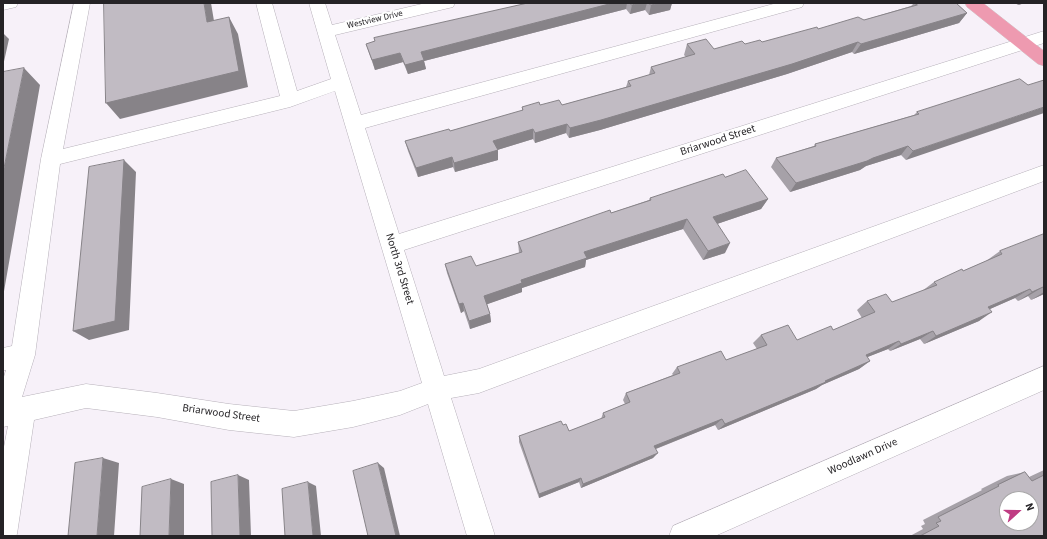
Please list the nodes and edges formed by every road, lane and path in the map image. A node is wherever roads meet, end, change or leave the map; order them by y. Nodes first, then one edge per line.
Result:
1 (10, 3) edge
2 (82, 3) edge
3 (264, 3) edge
4 (317, 3) edge
5 (447, 3) edge
6 (796, 3) edge
7 (973, 3) edge
8 (3, 4) edge
9 (326, 32) junction
10 (1044, 37) edge
11 (1023, 43) junction
12 (1044, 60) edge
13 (341, 82) junction
14 (290, 100) junction
15 (354, 124) junction
16 (51, 158) junction
17 (1044, 173) edge
18 (392, 245) junction
19 (13, 357) edge
20 (1044, 378) edge
21 (436, 389) junction
22 (10, 412) edge
23 (3, 534) edge
24 (481, 536) edge
25 (683, 536) edge

1 - 8 street
2 - 16 street
3 - 14 street
4 - 9 street, North 3rd Street
5 - 9 street, Westview Drive
6 - 15 street
7 - 11 main road
9 - 13 street, North 3rd Street
10 - 11 street, Briarwood Street
11 - 12 main road
11 - 18 street, Briarwood Street
13 - 14 street
13 - 15 street, North 3rd Street
14 - 16 street
15 - 18 street, North 3rd Street
16 - 19 street
17 - 21 street, Briarwood Street
18 - 21 street, North 3rd Street
19 - 22 street
20 - 25 street, Woodlawn Drive
21 - 22 street, Briarwood Street
21 - 24 street, North 3rd Street
22 - 23 street

